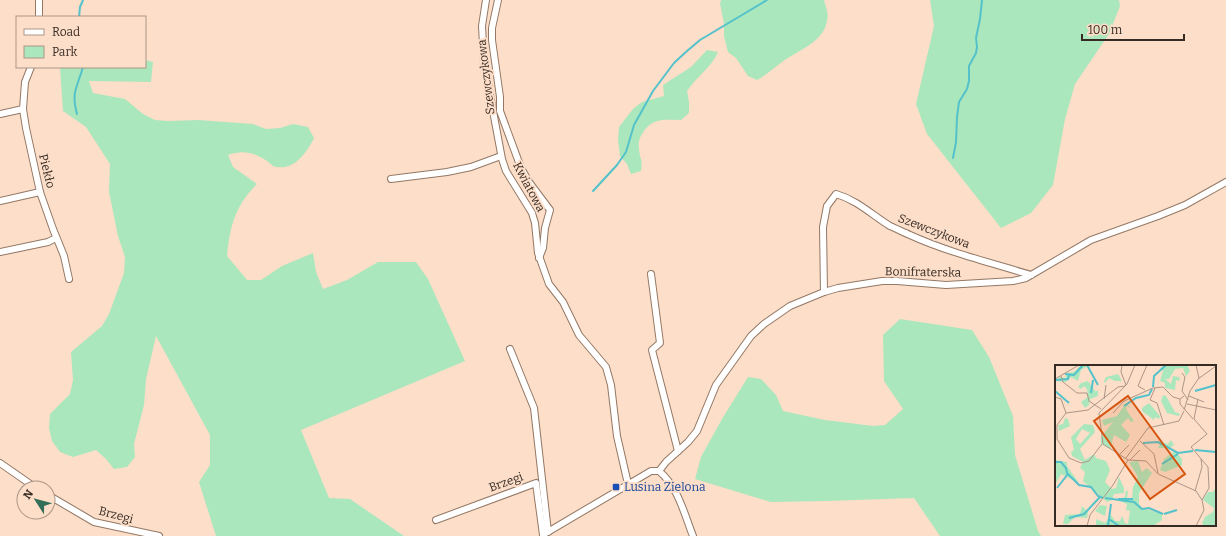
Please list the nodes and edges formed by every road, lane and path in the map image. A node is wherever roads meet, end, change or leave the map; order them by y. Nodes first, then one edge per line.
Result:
1 (39, 0) edge
2 (486, 0) edge
3 (498, 0) edge
4 (39, 16) edge
5 (32, 68) edge
6 (23, 109) junction
7 (0, 114) edge
8 (501, 156) junction
9 (391, 179) dead end
10 (1226, 182) edge
11 (40, 192) junction
12 (0, 201) edge
13 (56, 238) junction
14 (0, 252) edge
15 (539, 258) junction
16 (651, 274) dead end
17 (1031, 275) junction
18 (69, 279) dead end
19 (824, 292) junction
20 (510, 349) dead end
21 (678, 451) junction
22 (0, 463) edge
23 (659, 471) junction
24 (24, 480) edge
25 (628, 484) junction
26 (56, 500) edge
27 (436, 520) dead end
28 (544, 534) edge
29 (159, 536) edge
30 (693, 536) edge

1 - 4 street
2 - 8 street, Kwiatowa
3 - 15 street, Szewczykowa
5 - 6 street, Piekło
6 - 7 street
6 - 11 street, Piekło
8 - 9 street
8 - 15 street, Kwiatowa
10 - 17 street, Bonifraterska
11 - 12 street
11 - 13 street, Piekło
13 - 14 street
13 - 18 street, Piekło
15 - 25 street, Kwiatowa
16 - 21 street
17 - 19 street, Bonifraterska
17 - 19 street, Szewczykowa
19 - 21 street, Bonifraterska
20 - 28 street
21 - 23 street, Bonifraterska
22 - 24 street
23 - 25 street
23 - 30 street
25 - 28 street
26 - 29 street, Brzegi
27 - 28 street, Brzegi

